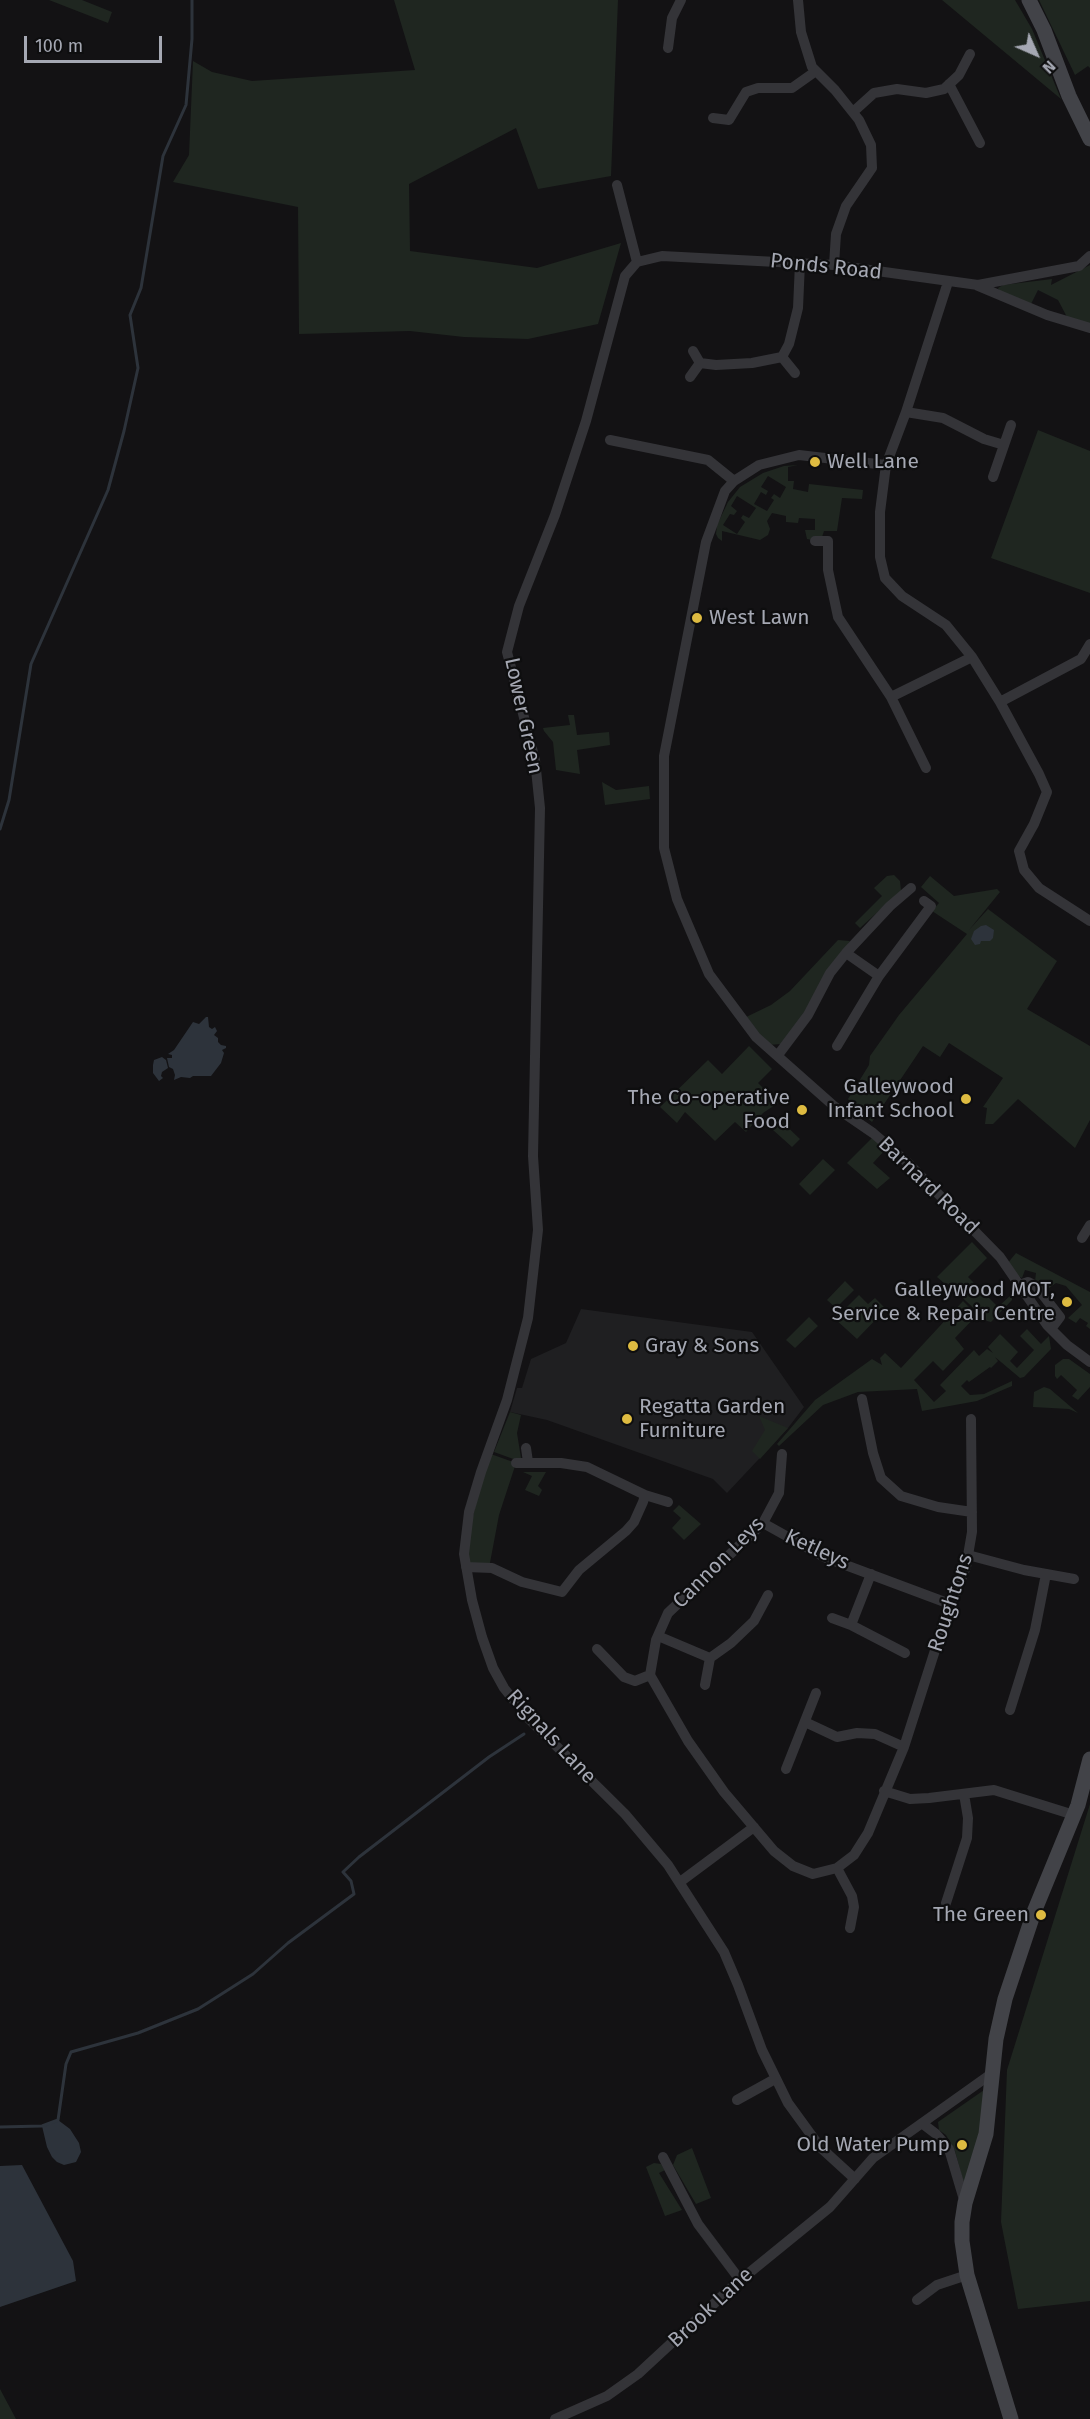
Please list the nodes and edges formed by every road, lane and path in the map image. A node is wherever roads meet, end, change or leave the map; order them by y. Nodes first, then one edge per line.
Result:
1 (681, 0) edge
2 (798, 0) edge
3 (1029, 0) edge
4 (668, 48) dead end
5 (970, 54) dead end
6 (816, 71) junction
7 (949, 84) junction
8 (853, 112) junction
9 (713, 118) dead end
10 (1090, 139) edge
11 (980, 143) dead end
12 (616, 185) dead end
13 (1090, 256) edge
14 (637, 262) junction
15 (800, 263) junction
16 (834, 265) junction
17 (948, 282) junction
18 (978, 285) junction
19 (1090, 328) edge
20 (693, 351) dead end
21 (782, 357) junction
22 (700, 363) junction
23 (795, 373) dead end
24 (690, 377) dead end
25 (906, 412) junction
26 (1011, 425) dead end
27 (610, 440) dead end
28 (1004, 445) junction
29 (886, 465) junction
30 (993, 477) dead end
31 (734, 481) junction
32 (815, 541) dead end
33 (1090, 644) edge
34 (972, 657) junction
35 (891, 697) junction
36 (999, 702) junction
37 (926, 768) dead end
38 (911, 888) dead end
39 (924, 901) dead end
40 (1090, 921) edge
41 (846, 953) junction
42 (879, 976) junction
43 (837, 1046) dead end
44 (778, 1055) junction
45 (533, 1156) joint
46 (1090, 1225) edge
47 (1082, 1238) dead end
48 (1090, 1362) edge
49 (862, 1399) dead end
50 (971, 1419) dead end
51 (526, 1448) dead end
52 (782, 1454) dead end
53 (516, 1462) dead end
54 (528, 1462) junction
55 (645, 1495) junction
56 (668, 1502) dead end
57 (972, 1512) junction
58 (763, 1523) junction
59 (968, 1555) junction
60 (466, 1567) junction
61 (871, 1574) junction
62 (1046, 1574) junction
63 (1074, 1579) dead end
64 (768, 1595) dead end
65 (950, 1604) junction
66 (832, 1618) dead end
67 (851, 1625) junction
68 (658, 1636) junction
69 (597, 1649) dead end
70 (905, 1653) dead end
71 (710, 1658) junction
72 (650, 1675) junction
73 (705, 1685) dead end
74 (816, 1693) dead end
75 (1010, 1710) dead end
76 (805, 1722) junction
77 (904, 1747) junction
78 (1090, 1759) edge
79 (786, 1768) dead end
80 (884, 1791) junction
81 (964, 1794) junction
82 (1074, 1815) junction
83 (754, 1827) junction
84 (837, 1868) junction
85 (680, 1881) junction
86 (946, 1903) dead end
87 (850, 1928) dead end
88 (992, 2074) junction
89 (775, 2079) junction
90 (737, 2100) dead end
91 (923, 2124) junction
92 (663, 2157) dead end
93 (855, 2179) junction
94 (965, 2203) junction
95 (967, 2275) junction
96 (740, 2280) junction
97 (917, 2300) dead end
98 (555, 2419) edge
99 (1011, 2419) edge

1 - 4 street
2 - 6 street
3 - 10 street
5 - 7 street
6 - 8 street
6 - 9 street
7 - 8 street
7 - 11 street
8 - 16 street
12 - 14 street
13 - 18 street, Ponds Road
14 - 15 street, Ponds Road
14 - 45 street, Lower Green
15 - 16 street, Ponds Road
15 - 21 street
16 - 17 street, Ponds Road
17 - 18 street, Ponds Road
17 - 25 street
18 - 19 street
20 - 22 street
21 - 22 street
21 - 23 street
22 - 24 street
25 - 28 street
25 - 29 street
26 - 28 street
27 - 31 street
28 - 30 street
29 - 31 street, Barnard Road
29 - 34 street
31 - 44 street, Barnard Road
32 - 35 street
33 - 36 street
34 - 35 street
34 - 36 street
35 - 37 street
36 - 40 street
38 - 41 street
39 - 42 street
41 - 42 street
41 - 44 street
42 - 43 street
44 - 48 street, Barnard Road
45 - 60 street, Rignals Lane
46 - 47 street
49 - 57 street
50 - 57 street, Roughtons
51 - 54 street
52 - 58 street, Cannon Leys
53 - 54 street
54 - 55 street
55 - 56 street
55 - 60 street
57 - 59 street, Roughtons
58 - 61 street, Ketleys
58 - 68 street, Cannon Leys
59 - 62 street
59 - 65 street, Roughtons
60 - 85 street, Rignals Lane
61 - 65 street, Ketleys
61 - 67 street, Ketleys
62 - 63 street
62 - 75 street
64 - 71 street
65 - 77 street, Roughtons
66 - 67 street
67 - 70 street
68 - 71 street, Cannon Leys
68 - 72 street, Cannon Leys
69 - 72 street
71 - 73 street
72 - 83 street
74 - 76 street
76 - 77 street
76 - 79 street
77 - 80 street, Roughtons
78 - 82 street
80 - 81 street
80 - 84 street, Roughtons
81 - 82 street
81 - 86 street
82 - 88 street
83 - 84 street
83 - 85 street
84 - 87 street
85 - 89 street, Rignals Lane
88 - 91 street, Brook Lane
88 - 94 street
89 - 90 street
89 - 93 street, Rignals Lane
91 - 93 street, Brook Lane
91 - 94 street
92 - 96 street
93 - 96 street, Brook Lane
94 - 95 street
95 - 97 street
95 - 99 street
96 - 98 street, Brook Lane

